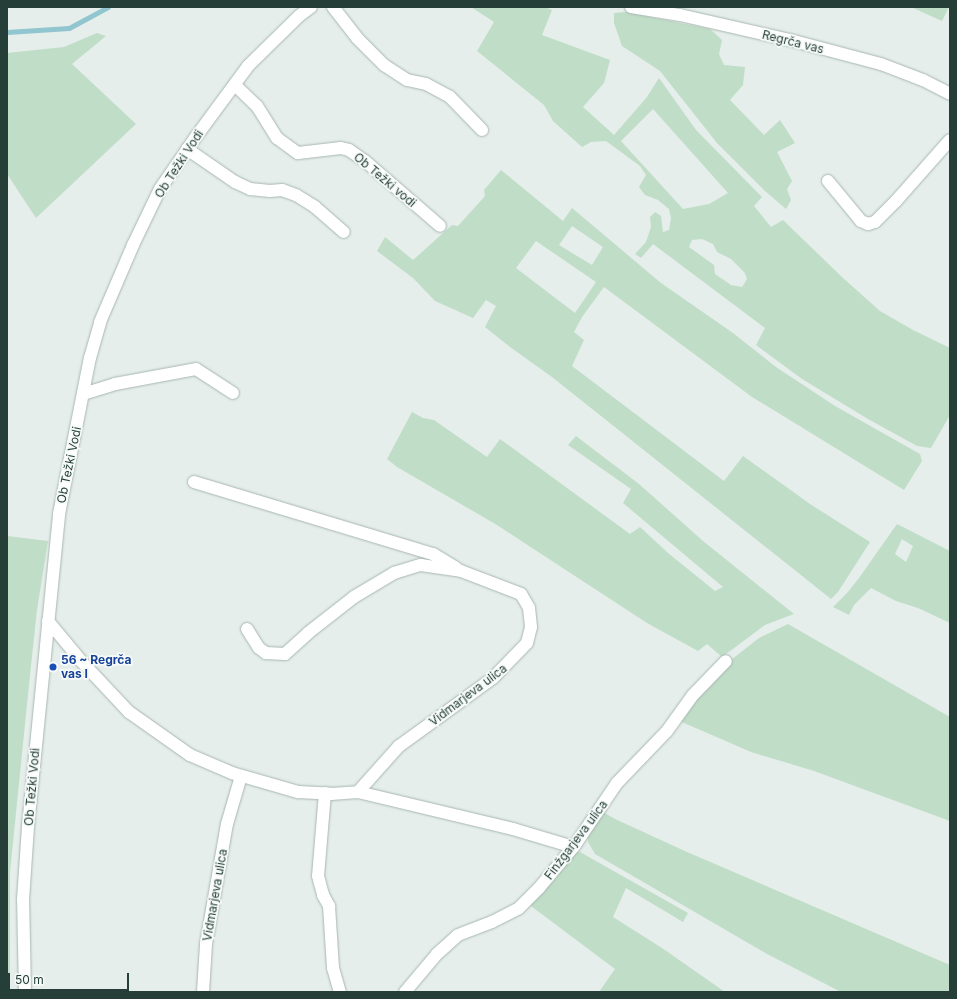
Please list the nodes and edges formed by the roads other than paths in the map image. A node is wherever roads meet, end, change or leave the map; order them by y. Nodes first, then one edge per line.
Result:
1 (311, 7) edge
2 (333, 7) edge
3 (631, 7) edge
4 (235, 85) junction
5 (950, 94) edge
6 (482, 130) dead end
7 (950, 140) edge
8 (187, 149) junction
9 (828, 181) dead end
10 (440, 226) dead end
11 (344, 232) dead end
12 (234, 393) dead end
13 (84, 394) junction
14 (194, 482) dead end
15 (461, 571) junction
16 (48, 621) junction
17 (247, 629) dead end
18 (726, 661) dead end
19 (241, 776) junction
20 (358, 792) junction
21 (324, 793) junction
22 (573, 847) junction
23 (25, 992) edge
24 (203, 992) edge
25 (340, 992) edge
26 (405, 992) edge

1 - 4 street, Ob Težki Vodi
2 - 6 street
3 - 5 street, Regrča vas
4 - 8 street, Ob Težki Vodi
4 - 10 street, Ob Težki vodi
7 - 9 street
8 - 11 street, Ob Težki vodi
8 - 13 street, Ob Težki Vodi
12 - 13 street
13 - 16 street, Ob Težki Vodi
14 - 15 street, Vidmarjeva ulica
15 - 17 street, Vidmarjeva ulica
15 - 20 street, Vidmarjeva ulica
16 - 19 street
16 - 23 street, Ob Težki Vodi
18 - 22 street, Finžgarjeva ulica
19 - 21 street
19 - 24 street, Vidmarjeva ulica
20 - 21 street
20 - 22 street
21 - 25 street
22 - 26 street, Finžgarjeva ulica

